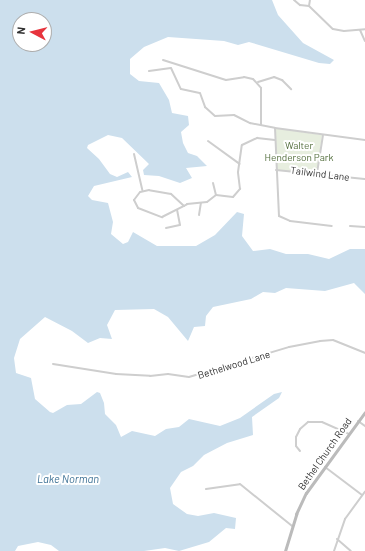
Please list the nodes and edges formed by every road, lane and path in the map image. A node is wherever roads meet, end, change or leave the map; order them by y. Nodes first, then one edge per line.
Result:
1 (294, 0) edge
2 (310, 0) edge
3 (309, 6) junction
4 (365, 29) edge
5 (360, 30) junction
6 (365, 41) edge
7 (163, 60) dead end
8 (149, 71) dead end
9 (258, 82) junction
10 (290, 89) dead end
11 (261, 125) junction
12 (275, 128) junction
13 (323, 134) junction
14 (275, 140) junction
15 (365, 140) edge
16 (208, 141) dead end
17 (134, 154) dead end
18 (240, 164) junction
19 (276, 170) junction
20 (317, 173) junction
21 (365, 179) edge
22 (213, 183) dead end
23 (142, 190) junction
24 (216, 195) junction
25 (201, 203) junction
26 (184, 206) junction
27 (177, 210) junction
28 (199, 215) dead end
29 (332, 226) dead end
30 (350, 226) dead end
31 (365, 227) edge
32 (166, 228) dead end
33 (365, 353) edge
34 (53, 364) dead end
35 (365, 412) edge
36 (358, 421) junction
37 (365, 426) edge
38 (349, 434) junction
39 (300, 451) dead end
40 (325, 467) junction
41 (206, 489) dead end
42 (365, 491) edge
43 (362, 495) junction
44 (292, 526) junction
45 (337, 539) junction
46 (285, 551) edge
47 (334, 551) edge
48 (351, 551) edge

1 - 3 street
2 - 3 street
3 - 5 street
4 - 5 street
5 - 6 street
7 - 9 street
8 - 11 street
9 - 10 street
9 - 11 street
11 - 12 street
12 - 13 street
12 - 14 street
13 - 15 street
13 - 20 street
14 - 18 street
14 - 19 street
16 - 18 street
17 - 23 street
18 - 24 street
19 - 20 street, Tailwind Lane
19 - 29 street
20 - 21 street, Tailwind Lane
22 - 24 street
23 - 26 street
23 - 27 street
24 - 25 street
25 - 26 street
25 - 28 street
26 - 27 street
27 - 32 street
30 - 31 street
33 - 34 street, Bethelwood Lane
35 - 36 street, Bethel Church Road
36 - 37 street
36 - 38 street, Bethel Church Road
38 - 39 street
38 - 40 street, Bethel Church Road
40 - 43 street
40 - 44 street, Bethel Church Road
41 - 44 street
42 - 43 street
43 - 45 street
44 - 46 street, Bethel Church Road
45 - 47 street
45 - 48 street

